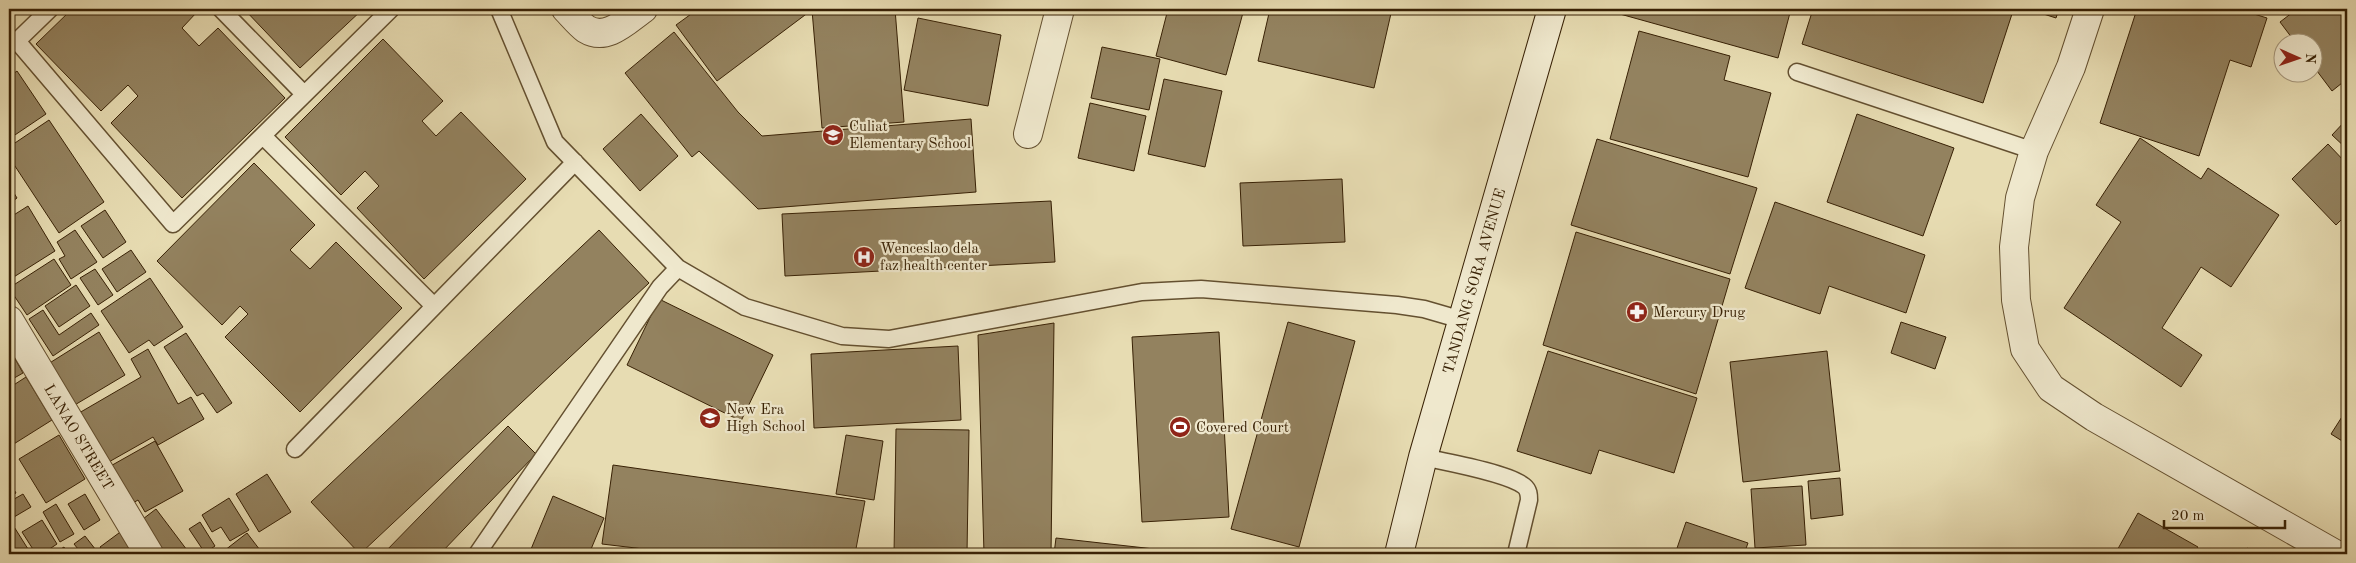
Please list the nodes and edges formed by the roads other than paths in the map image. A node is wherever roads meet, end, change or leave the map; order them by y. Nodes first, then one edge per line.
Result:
1 (50, 9) edge
2 (221, 9) edge
3 (391, 9) edge
4 (498, 9) edge
5 (566, 9) edge
6 (643, 9) edge
7 (1060, 9) edge
8 (1552, 9) edge
9 (2090, 9) edge
10 (1797, 72) dead end
11 (304, 94) junction
12 (1028, 134) dead end
13 (262, 136) junction
14 (2034, 150) junction
15 (574, 162) junction
16 (678, 268) junction
17 (434, 306) junction
18 (9, 320) edge
19 (1462, 320) junction
20 (294, 449) dead end
21 (1423, 457) junction
22 (149, 554) edge
23 (478, 554) edge
24 (1399, 554) edge
25 (1516, 554) edge
26 (2335, 554) edge

1 - 13 lane
2 - 11 lane
3 - 11 lane
4 - 15 lane
5 - 6 street
7 - 12 street
8 - 19 street, TANDANG SORA AVENUE
9 - 14 street
10 - 14 lane
11 - 13 lane
13 - 17 lane
14 - 26 street
15 - 16 lane
15 - 17 lane
16 - 19 lane
16 - 23 lane
17 - 20 lane
18 - 22 street, LANAO STREET
19 - 21 street, TANDANG SORA AVENUE
21 - 24 street, TANDANG SORA AVENUE
21 - 25 lane

